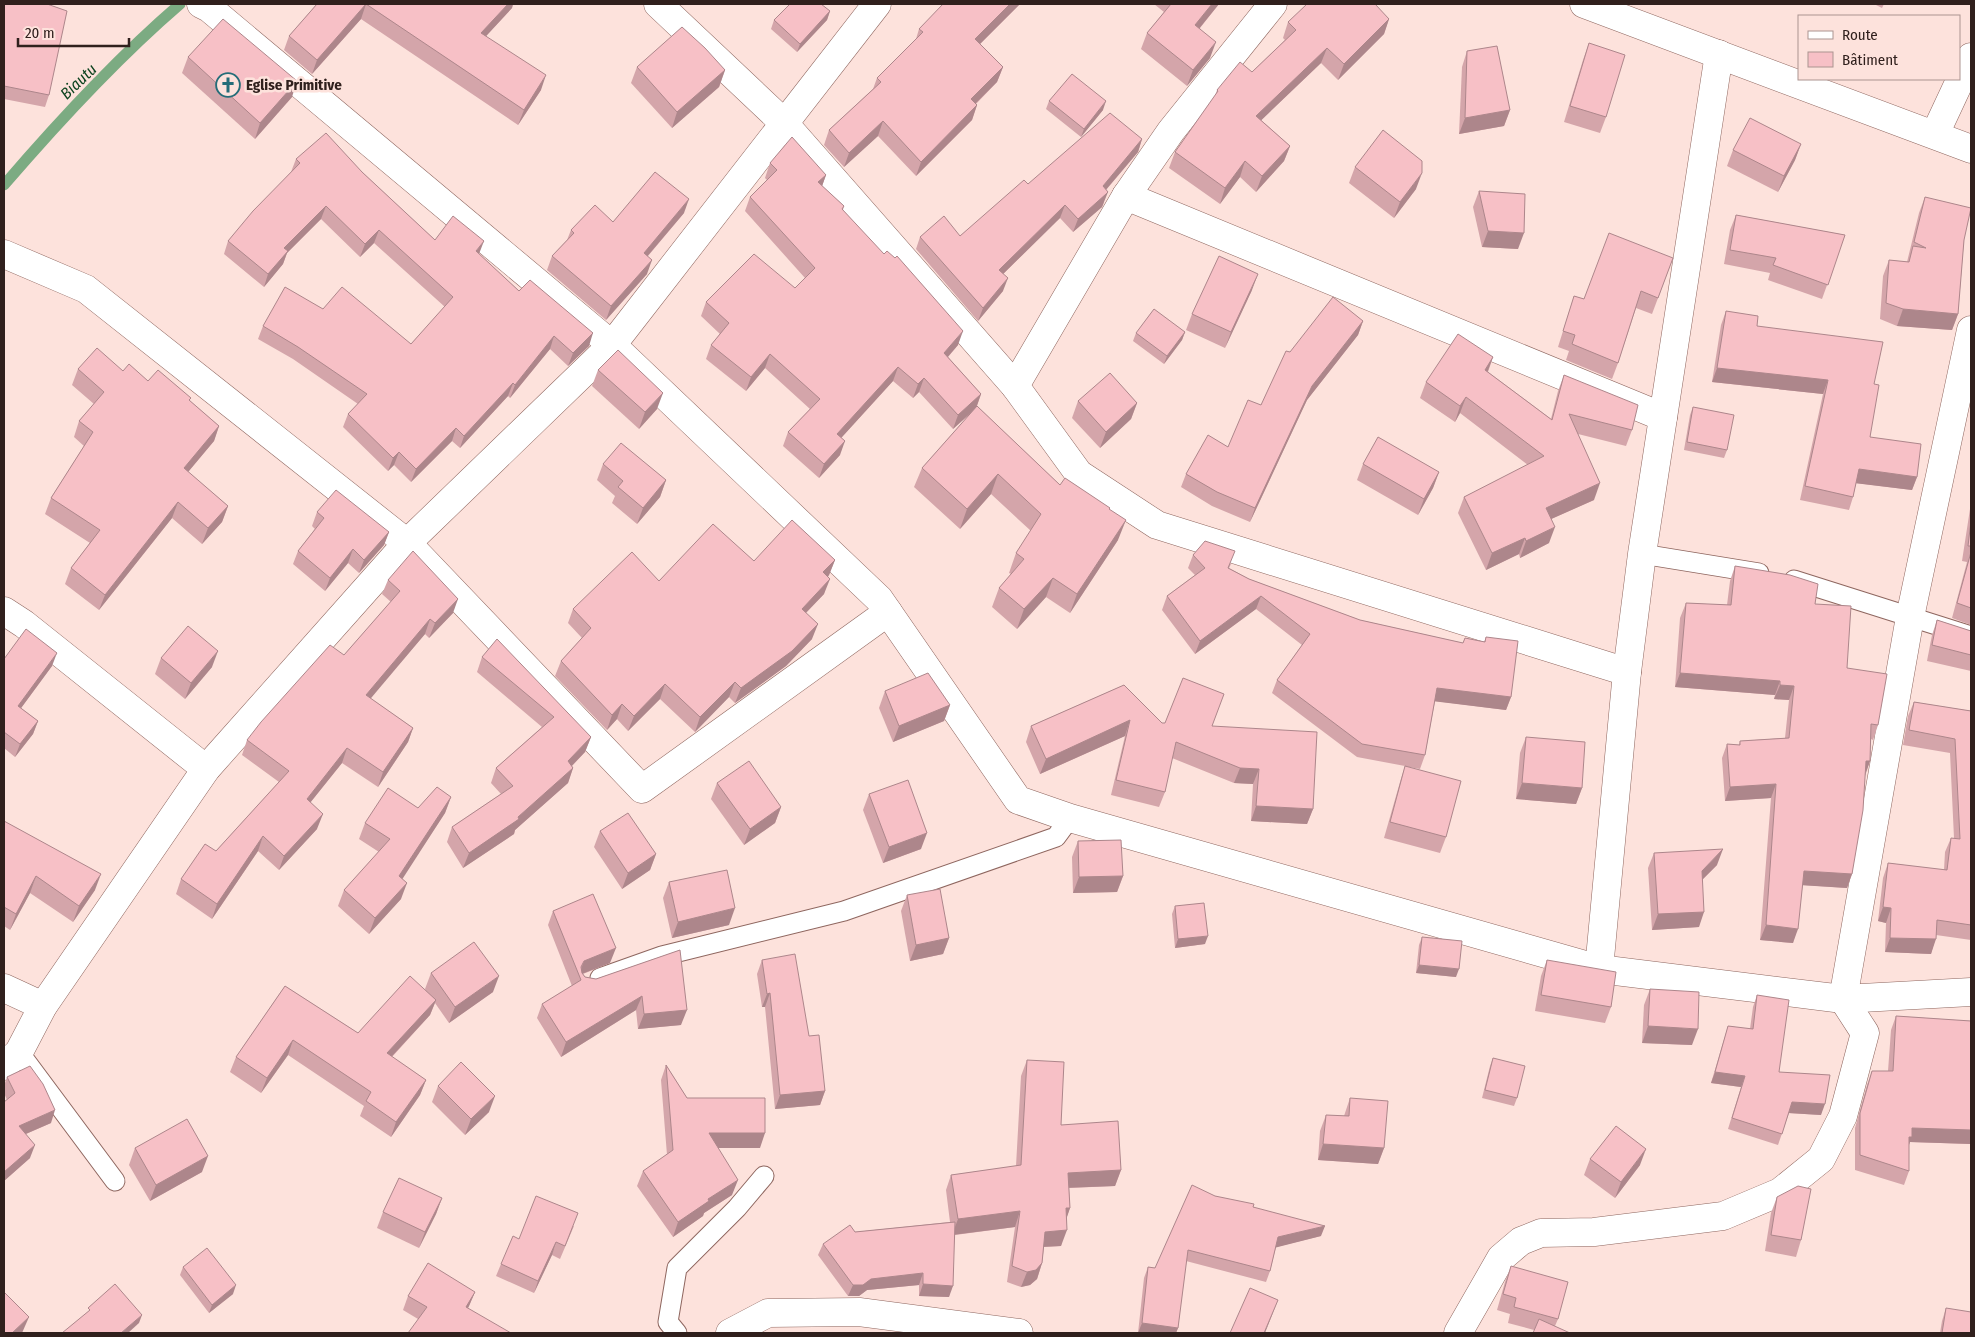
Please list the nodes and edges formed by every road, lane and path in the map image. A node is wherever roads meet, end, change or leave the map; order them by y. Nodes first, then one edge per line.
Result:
1 (658, 4) edge
2 (877, 4) edge
3 (1273, 4) edge
4 (1584, 4) edge
5 (205, 6) edge
6 (1616, 9) edge
7 (1719, 54) junction
8 (1971, 57) edge
9 (783, 122) junction
10 (1935, 134) junction
11 (1971, 149) edge
12 (1126, 196) junction
13 (4, 254) edge
14 (1971, 330) edge
15 (612, 345) junction
16 (1016, 386) junction
17 (1663, 417) junction
18 (407, 543) junction
19 (1642, 554) junction
20 (4, 611) edge
21 (888, 612) junction
22 (1910, 617) junction
23 (1971, 636) edge
24 (1627, 672) junction
25 (206, 768) junction
26 (1070, 818) junction
27 (1599, 970) junction
28 (587, 983) edge
29 (4, 988) edge
30 (1971, 992) edge
31 (1843, 998) junction
32 (43, 1006) junction
33 (11, 1059) edge
34 (764, 1176) dead end
35 (115, 1181) dead end
36 (676, 1333) edge
37 (730, 1333) edge
38 (1019, 1333) edge
39 (1458, 1333) edge

1 - 9 street
2 - 9 street
3 - 12 street
4 - 6 street
5 - 15 street
6 - 7 street
7 - 10 street
7 - 17 street
8 - 10 street
9 - 15 street
9 - 16 street
10 - 11 street
12 - 16 street
12 - 17 street
13 - 18 street
14 - 22 street
15 - 18 street
15 - 21 street
16 - 24 street
17 - 19 street
18 - 21 street
18 - 25 street
19 - 22 lane
19 - 24 street
20 - 25 street
21 - 26 street
22 - 23 lane
22 - 31 street
24 - 27 street
25 - 32 street
26 - 27 street
26 - 28 lane
27 - 31 street
29 - 32 street
30 - 31 street
31 - 39 street
32 - 33 street
33 - 35 lane
34 - 36 lane
37 - 38 street

